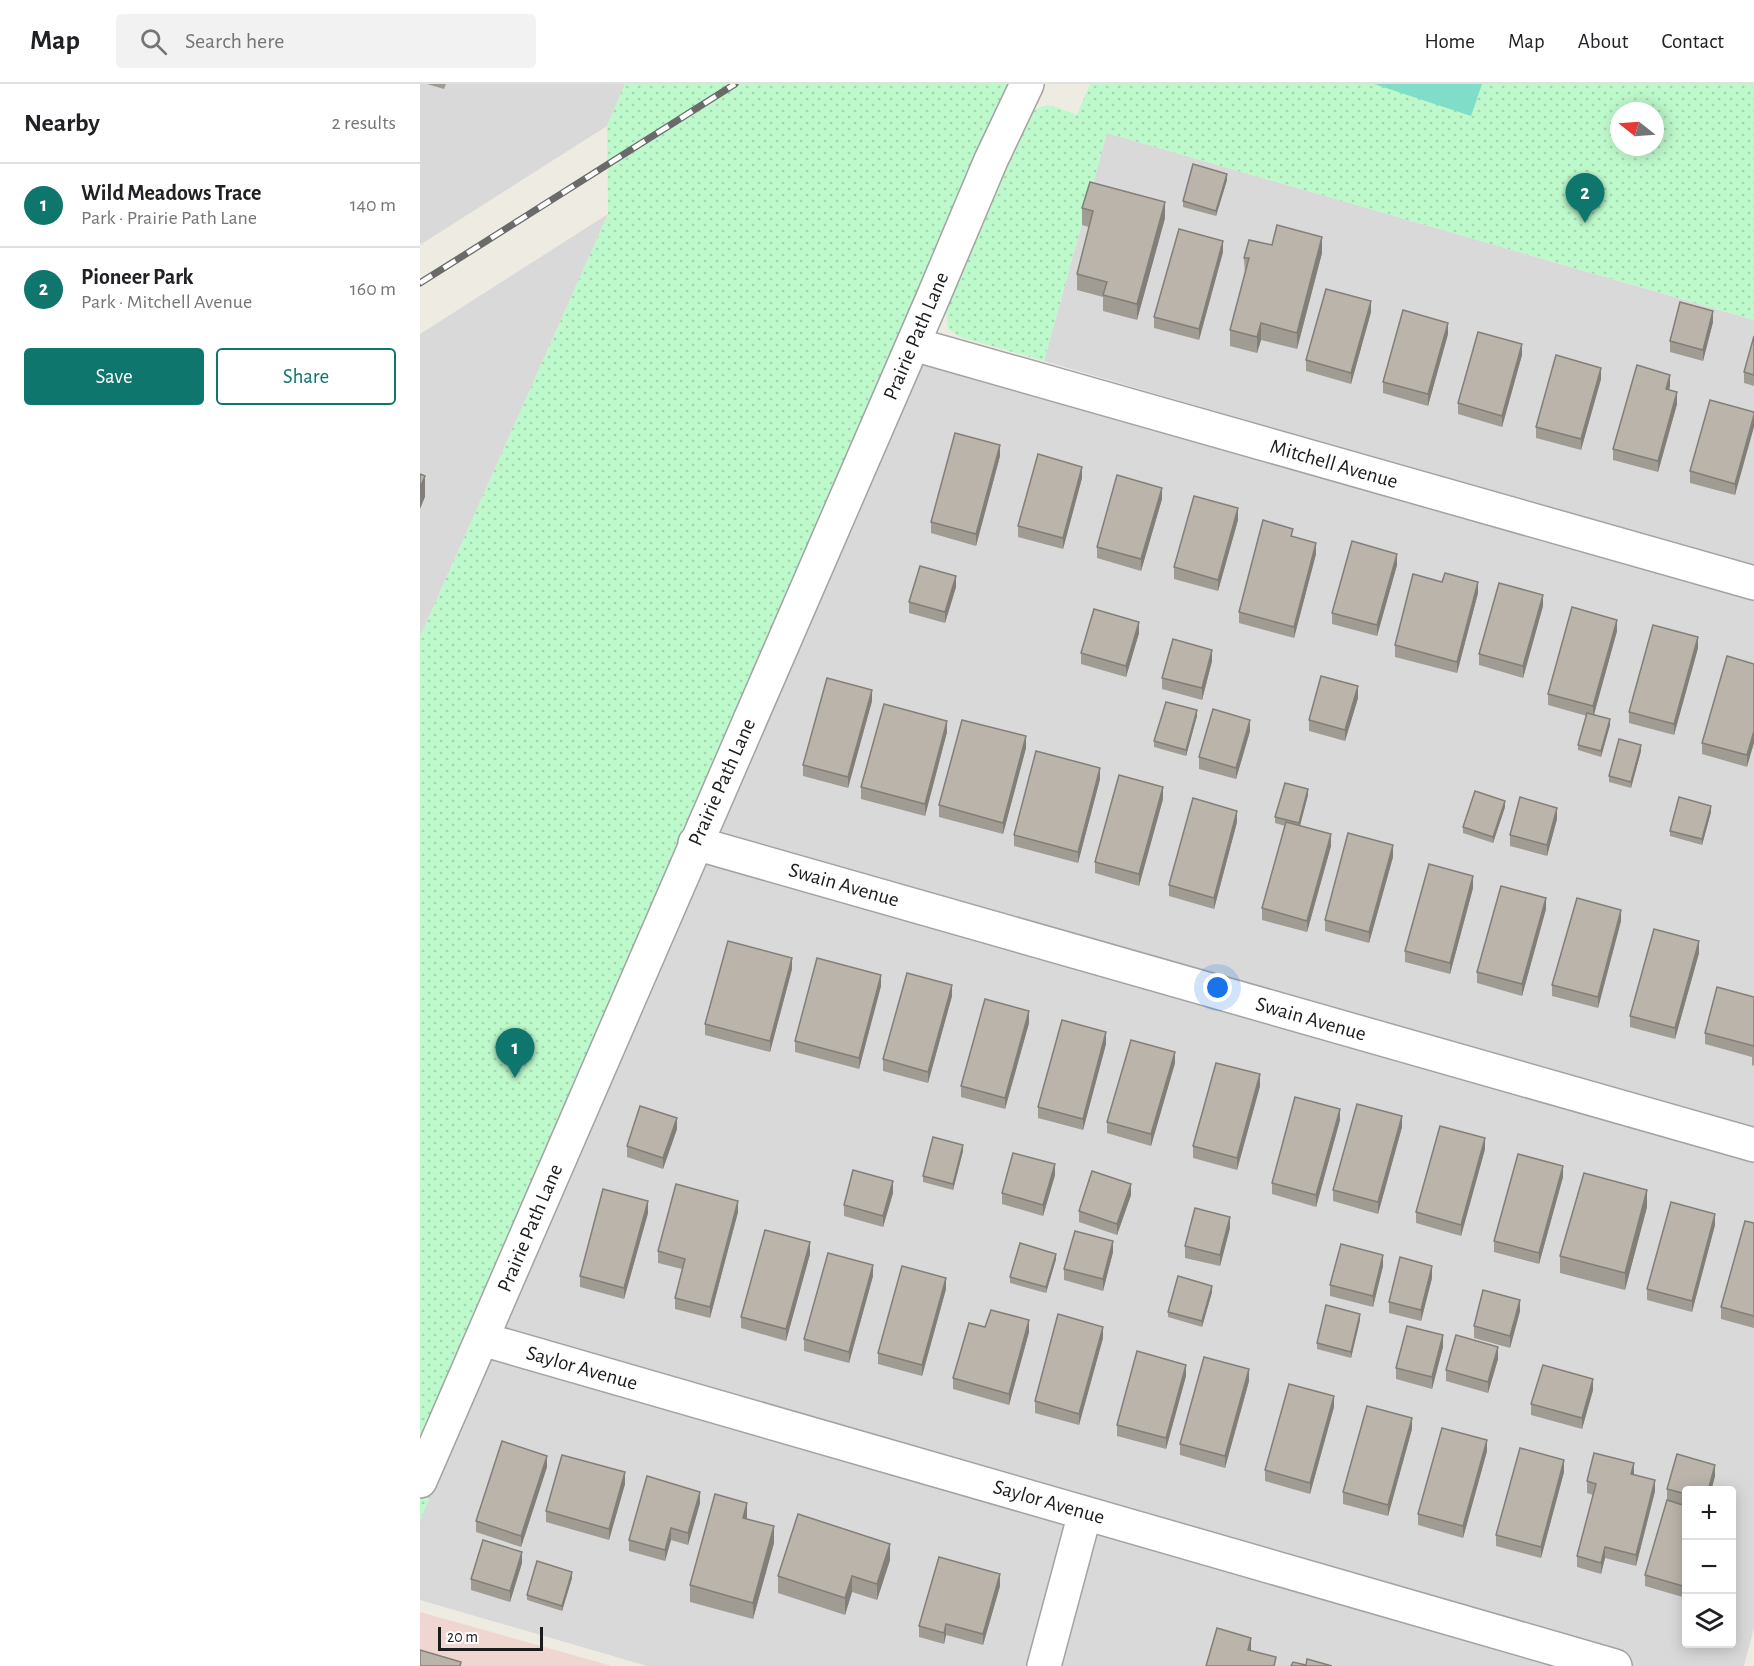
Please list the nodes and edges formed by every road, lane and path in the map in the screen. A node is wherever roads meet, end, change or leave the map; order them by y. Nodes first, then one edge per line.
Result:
1 (1027, 84) edge
2 (913, 344) junction
3 (1754, 583) edge
4 (696, 843) junction
5 (1754, 1145) edge
6 (482, 1339) junction
7 (420, 1481) edge
8 (1085, 1513) junction
9 (1044, 1666) edge
10 (1615, 1666) edge

1 - 2 street, Prairie Path Lane
2 - 3 street, Mitchell Avenue
2 - 4 street, Prairie Path Lane
4 - 5 street, Swain Avenue
4 - 6 street, Prairie Path Lane
6 - 7 street, Prairie Path Lane
6 - 8 street, Saylor Avenue
8 - 9 street
8 - 10 street, Saylor Avenue

